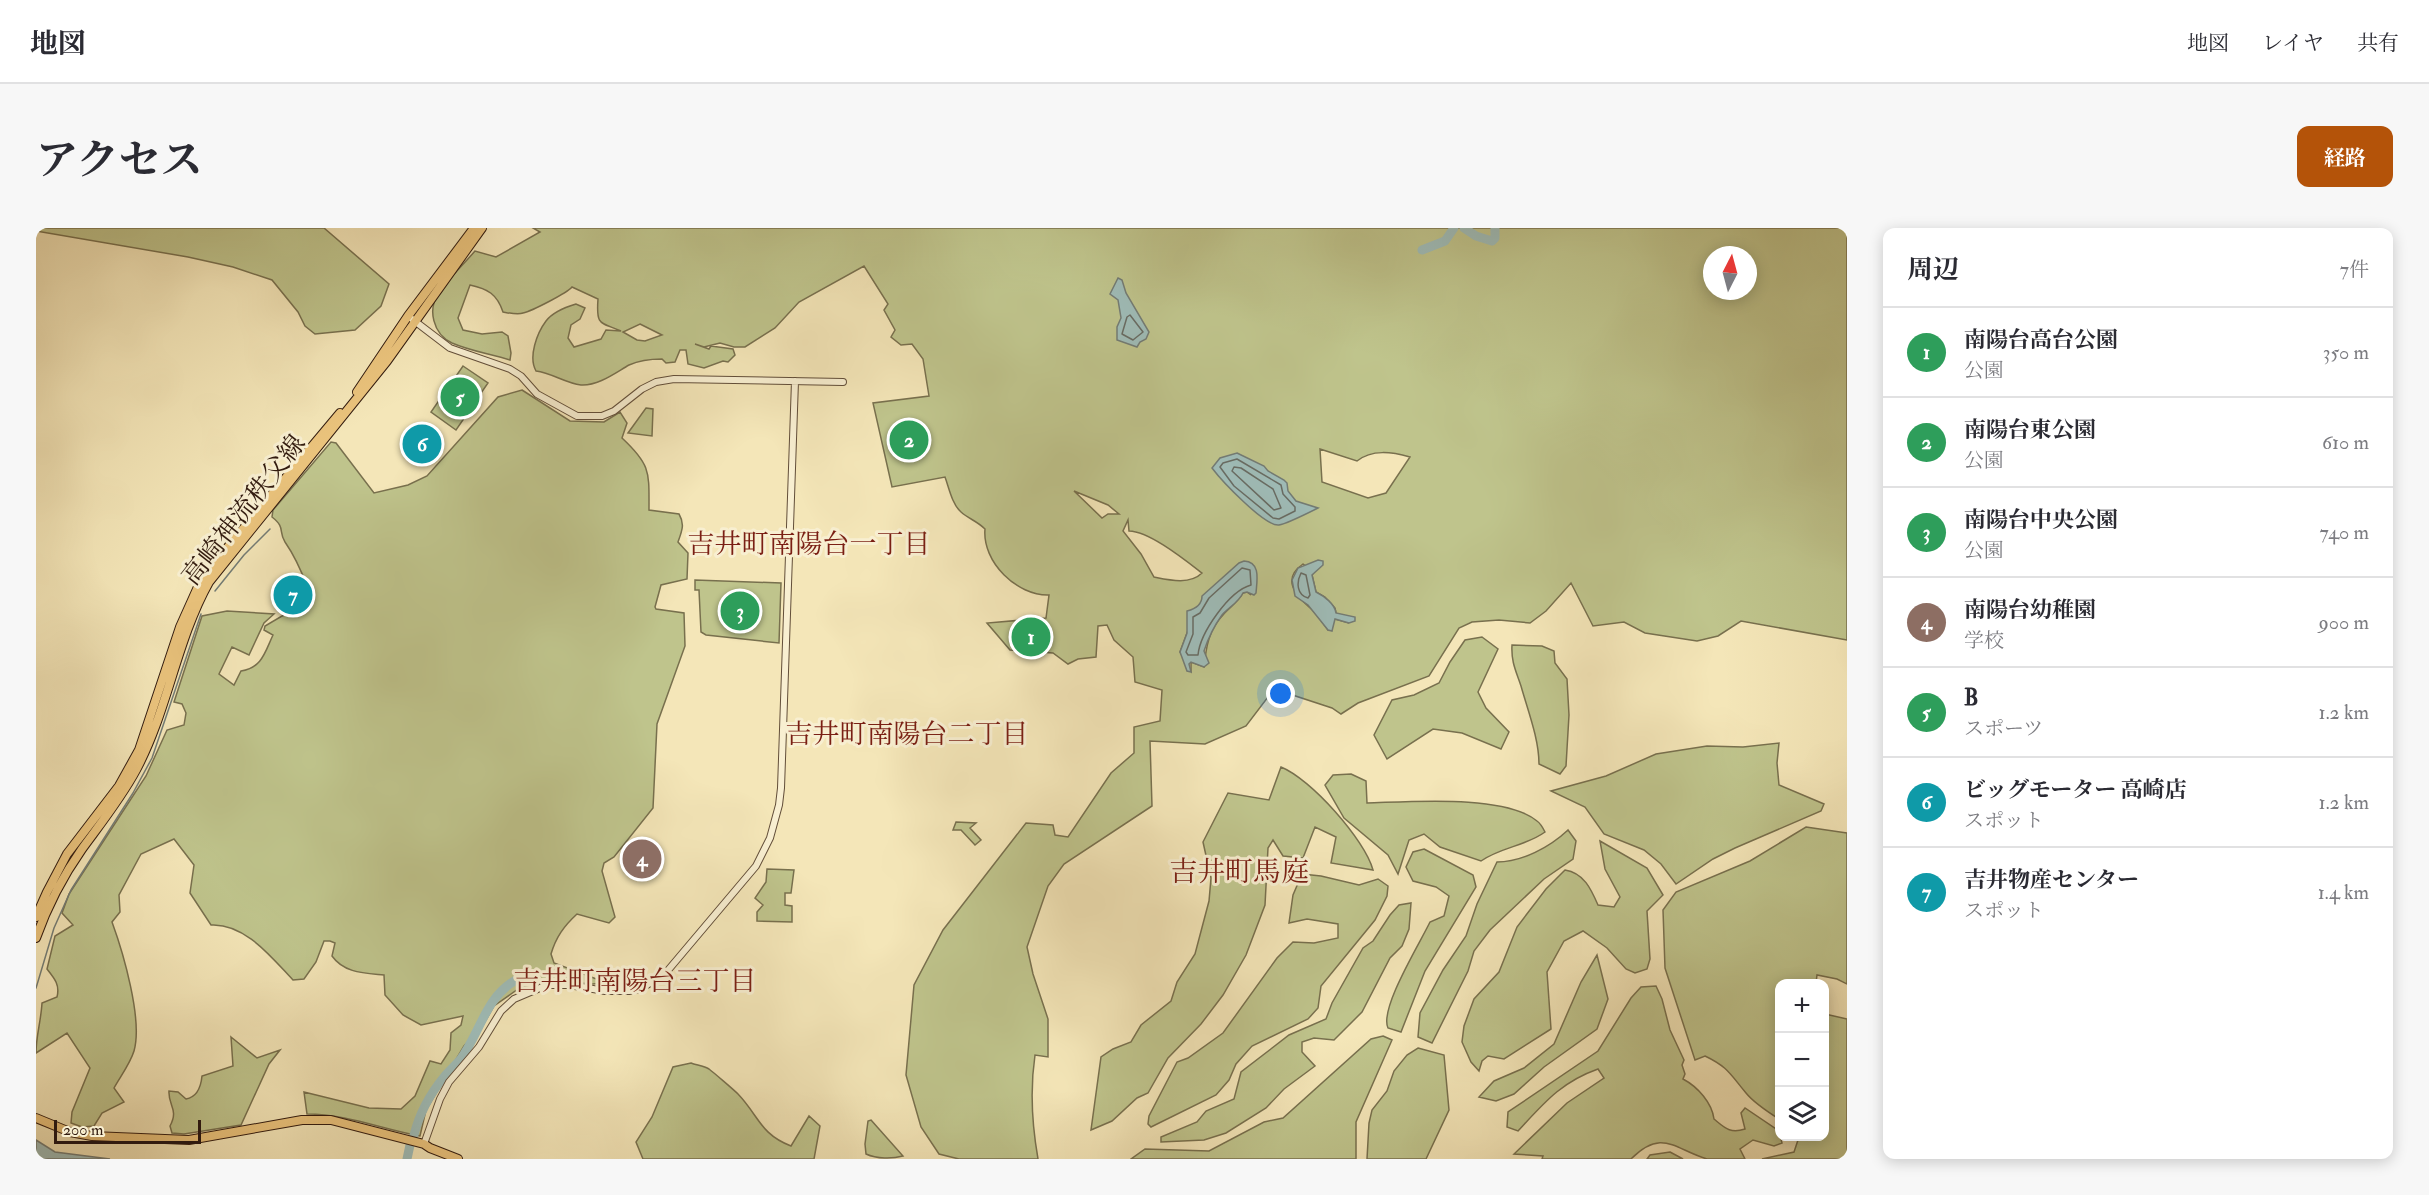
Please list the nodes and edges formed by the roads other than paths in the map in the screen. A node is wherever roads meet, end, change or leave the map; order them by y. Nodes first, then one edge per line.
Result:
1 (474, 228) edge
2 (482, 228) edge
3 (411, 318) junction
4 (795, 381) junction
5 (843, 382) dead end
6 (260, 514) junction
7 (204, 551) dead end
8 (36, 917) edge
9 (36, 938) edge
10 (36, 1118) edge
11 (424, 1144) junction
12 (458, 1159) edge

1 - 3 main road, 高崎神流秩父線
2 - 3 main road, 高崎神流秩父線
3 - 4 street
3 - 6 main road, 高崎神流秩父線
4 - 5 street
4 - 11 street
6 - 7 street
6 - 8 main road, 高崎神流秩父線
6 - 9 main road, 高崎神流秩父線
10 - 11 main road
11 - 12 main road

